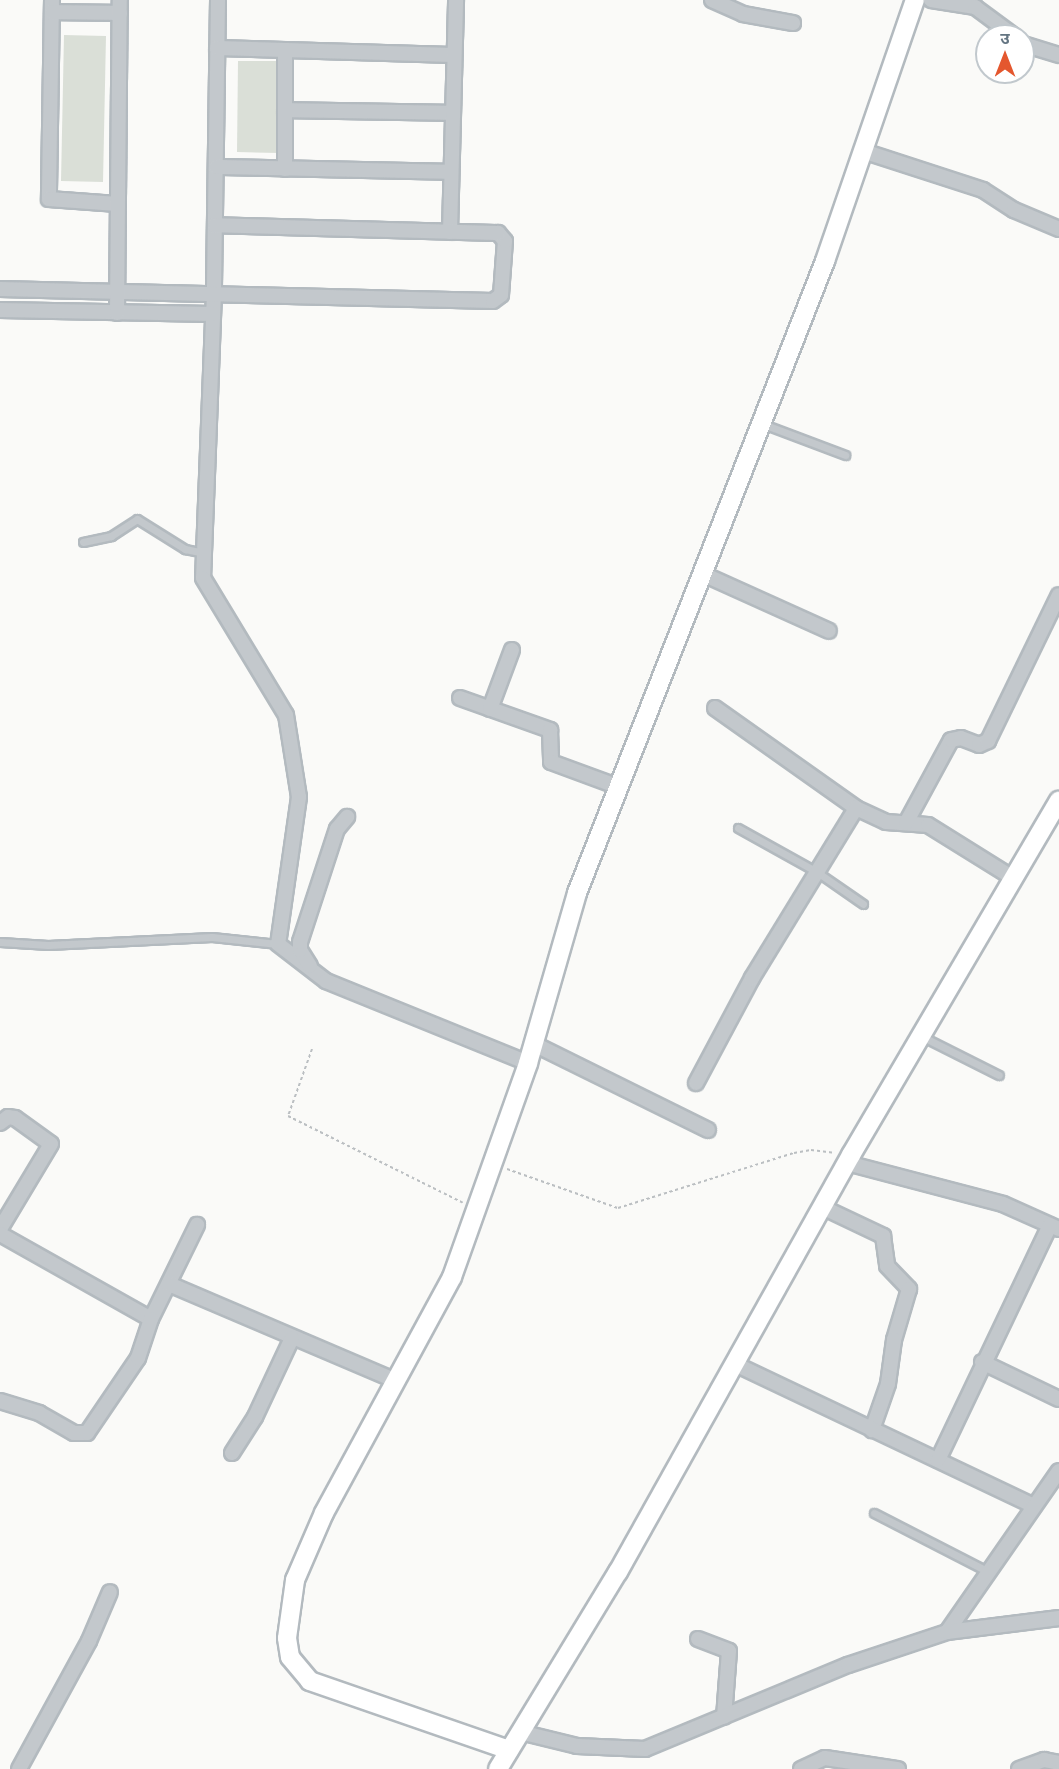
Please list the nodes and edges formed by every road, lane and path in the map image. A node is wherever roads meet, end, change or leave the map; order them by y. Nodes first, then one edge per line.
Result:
1 (218, 0) edge
2 (456, 0) edge
3 (712, 0) edge
4 (915, 0) edge
5 (931, 0) edge
6 (52, 6) edge
7 (120, 7) edge
8 (793, 23) dead end
9 (998, 24) edge
10 (217, 48) junction
11 (1035, 48) edge
12 (285, 50) junction
13 (454, 55) junction
14 (1059, 55) edge
15 (285, 110) junction
16 (453, 113) junction
17 (863, 151) junction
18 (216, 167) junction
19 (285, 169) junction
20 (452, 172) junction
21 (117, 204) junction
22 (215, 225) junction
23 (1059, 229) edge
24 (450, 232) junction
25 (0, 289) edge
26 (116, 291) junction
27 (214, 293) junction
28 (0, 310) edge
29 (117, 313) junction
30 (213, 314) junction
31 (761, 423) junction
32 (845, 455) dead end
33 (83, 542) dead end
34 (204, 552) junction
35 (703, 574) junction
36 (1059, 595) edge
37 (829, 631) dead end
38 (512, 650) dead end
39 (460, 698) dead end
40 (715, 708) dead end
41 (490, 709) junction
42 (619, 788) junction
43 (1059, 801) edge
44 (856, 808) junction
45 (347, 817) dead end
46 (906, 823) junction
47 (738, 828) dead end
48 (817, 872) junction
49 (1013, 878) junction
50 (863, 904) dead end
51 (0, 942) edge
52 (278, 944) junction
53 (314, 973) junction
54 (921, 1036) junction
55 (534, 1044) junction
56 (312, 1049) dead end
57 (528, 1063) junction
58 (999, 1075) dead end
59 (696, 1083) dead end
60 (0, 1123) edge
61 (708, 1130) dead end
62 (849, 1159) junction
63 (493, 1164) junction
64 (822, 1207) junction
65 (477, 1210) junction
66 (197, 1225) dead end
67 (1054, 1227) edge
68 (0, 1229) edge
69 (0, 1234) edge
70 (170, 1284) junction
71 (151, 1319) junction
72 (292, 1338) junction
73 (982, 1362) junction
74 (735, 1364) junction
75 (394, 1380) junction
76 (1059, 1399) edge
77 (0, 1401) edge
78 (873, 1430) junction
79 (232, 1453) dead end
80 (938, 1460) junction
81 (1059, 1471) edge
82 (1034, 1506) junction
83 (874, 1513) dead end
84 (987, 1571) junction
85 (110, 1592) dead end
86 (1059, 1618) edge
87 (947, 1632) junction
88 (698, 1639) dead end
89 (724, 1717) junction
90 (520, 1732) junction
91 (509, 1750) junction
92 (1059, 1763) edge
93 (19, 1769) edge
94 (498, 1769) edge
95 (801, 1769) edge
96 (898, 1769) edge
97 (1019, 1769) edge

1 - 10 street
2 - 13 street
3 - 8 street
4 - 17 street
5 - 9 street
6 - 7 street
6 - 21 street
7 - 21 street
10 - 12 street
10 - 18 street
11 - 14 street
12 - 13 street
12 - 15 street
13 - 16 street
15 - 16 street
15 - 19 street
16 - 20 street
17 - 23 street
17 - 31 street
18 - 19 street
18 - 22 street
19 - 20 street
20 - 24 street
21 - 26 street
22 - 24 street
22 - 27 street
24 - 27 street
25 - 26 street
26 - 27 street
26 - 29 street
27 - 30 street
28 - 29 street
29 - 30 street
30 - 34 street
31 - 32 lane
31 - 35 street
33 - 34 lane
34 - 52 street
35 - 37 street
35 - 42 street
36 - 46 street
38 - 41 street
39 - 41 street
40 - 44 street
41 - 42 street
42 - 55 street
43 - 49 street
44 - 46 street
44 - 48 street
45 - 53 street
46 - 49 street
47 - 48 lane
48 - 50 lane
48 - 59 street
49 - 54 street
51 - 52 lane
52 - 53 street
53 - 57 street
54 - 58 lane
54 - 62 street
55 - 57 street
55 - 61 street
56 - 65 path
57 - 63 street
60 - 68 street
62 - 63 path
62 - 64 street
62 - 67 street
63 - 65 street
64 - 74 street
64 - 78 street
65 - 75 street
66 - 70 street
67 - 73 street
69 - 71 street
70 - 71 street
70 - 72 street
71 - 77 street
72 - 75 street
72 - 79 street
73 - 76 street
73 - 80 street
74 - 78 street
74 - 90 street
75 - 91 street
78 - 80 street
80 - 82 street
81 - 82 street
82 - 84 street
83 - 84 lane
84 - 87 street
85 - 93 street
86 - 87 street
87 - 89 street
88 - 89 street
89 - 90 street
90 - 91 street
91 - 94 street
92 - 97 street
95 - 96 street

